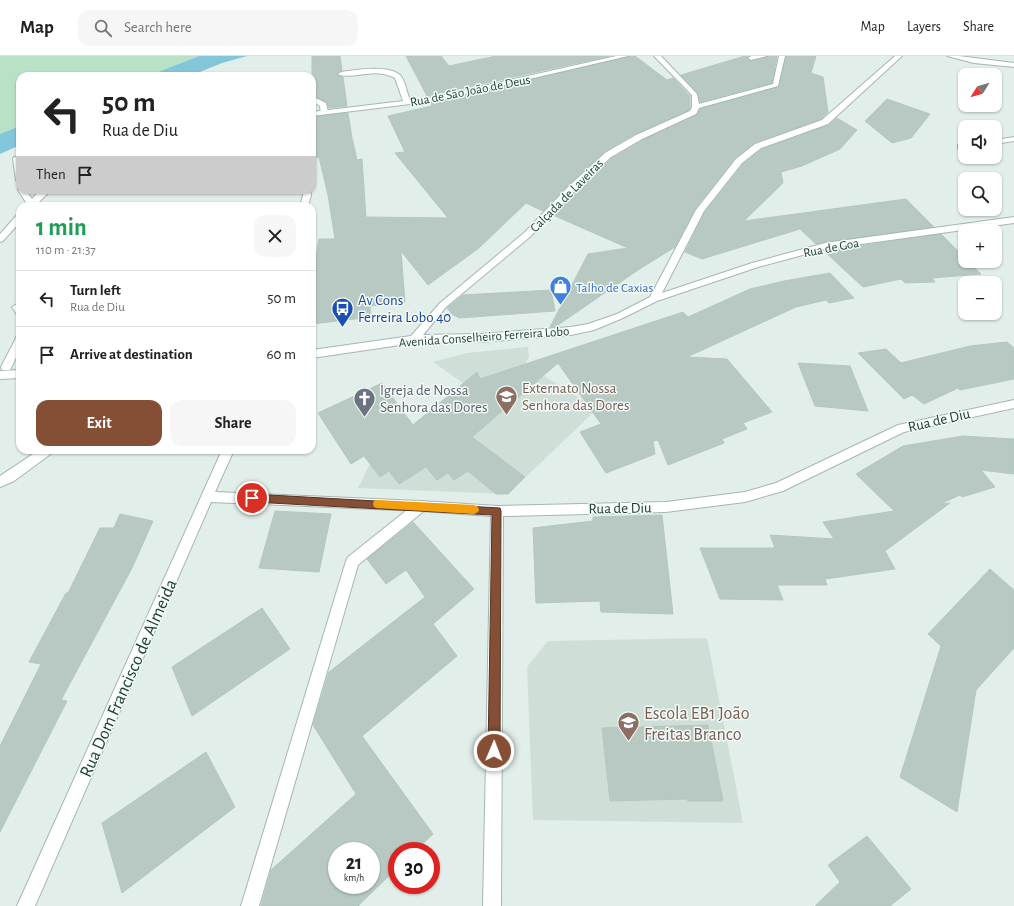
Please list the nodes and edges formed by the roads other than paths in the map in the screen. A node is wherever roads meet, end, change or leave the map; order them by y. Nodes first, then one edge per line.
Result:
1 (626, 56) edge
2 (657, 56) edge
3 (764, 56) edge
4 (782, 56) edge
5 (899, 56) edge
6 (950, 56) edge
7 (751, 58) dead end
8 (1014, 65) edge
9 (341, 74) dead end
10 (316, 101) edge
11 (407, 102) junction
12 (696, 106) junction
13 (324, 112) junction
14 (316, 113) edge
15 (1014, 139) edge
16 (1002, 141) edge
17 (42, 194) edge
18 (34, 202) edge
19 (1014, 220) edge
20 (16, 221) edge
21 (0, 239) edge
22 (654, 299) junction
23 (414, 339) junction
24 (16, 347) edge
25 (316, 353) edge
26 (2, 370) edge
27 (16, 373) edge
28 (1014, 404) edge
29 (42, 454) edge
30 (226, 454) edge
31 (0, 482) edge
32 (208, 497) junction
33 (421, 506) junction
34 (496, 511) junction
35 (26, 906) edge
36 (250, 906) edge
37 (492, 906) edge

1 - 11 street, Rua de São João de Deus
2 - 12 street
3 - 7 street
4 - 12 street
5 - 22 street
6 - 8 street
9 - 11 street
10 - 13 street
11 - 13 street, Rua de São João de Deus
12 - 23 street, Calçada de Laveiras
13 - 14 street, Rua de São João de Deus
15 - 16 street
17 - 18 street
19 - 22 street, Rua de Goa
20 - 21 street
22 - 23 street, Avenida Conselheiro Ferreira Lobo
23 - 25 street, Avenida Conselheiro Ferreira Lobo
24 - 26 street
26 - 27 street
28 - 34 street, Rua de Diu
29 - 31 street
30 - 32 street, Rua Dom Francisco de Almeida
32 - 33 street, Rua de Diu
32 - 35 street, Rua Dom Francisco de Almeida
33 - 34 street, Rua de Diu
33 - 36 street
34 - 37 street

